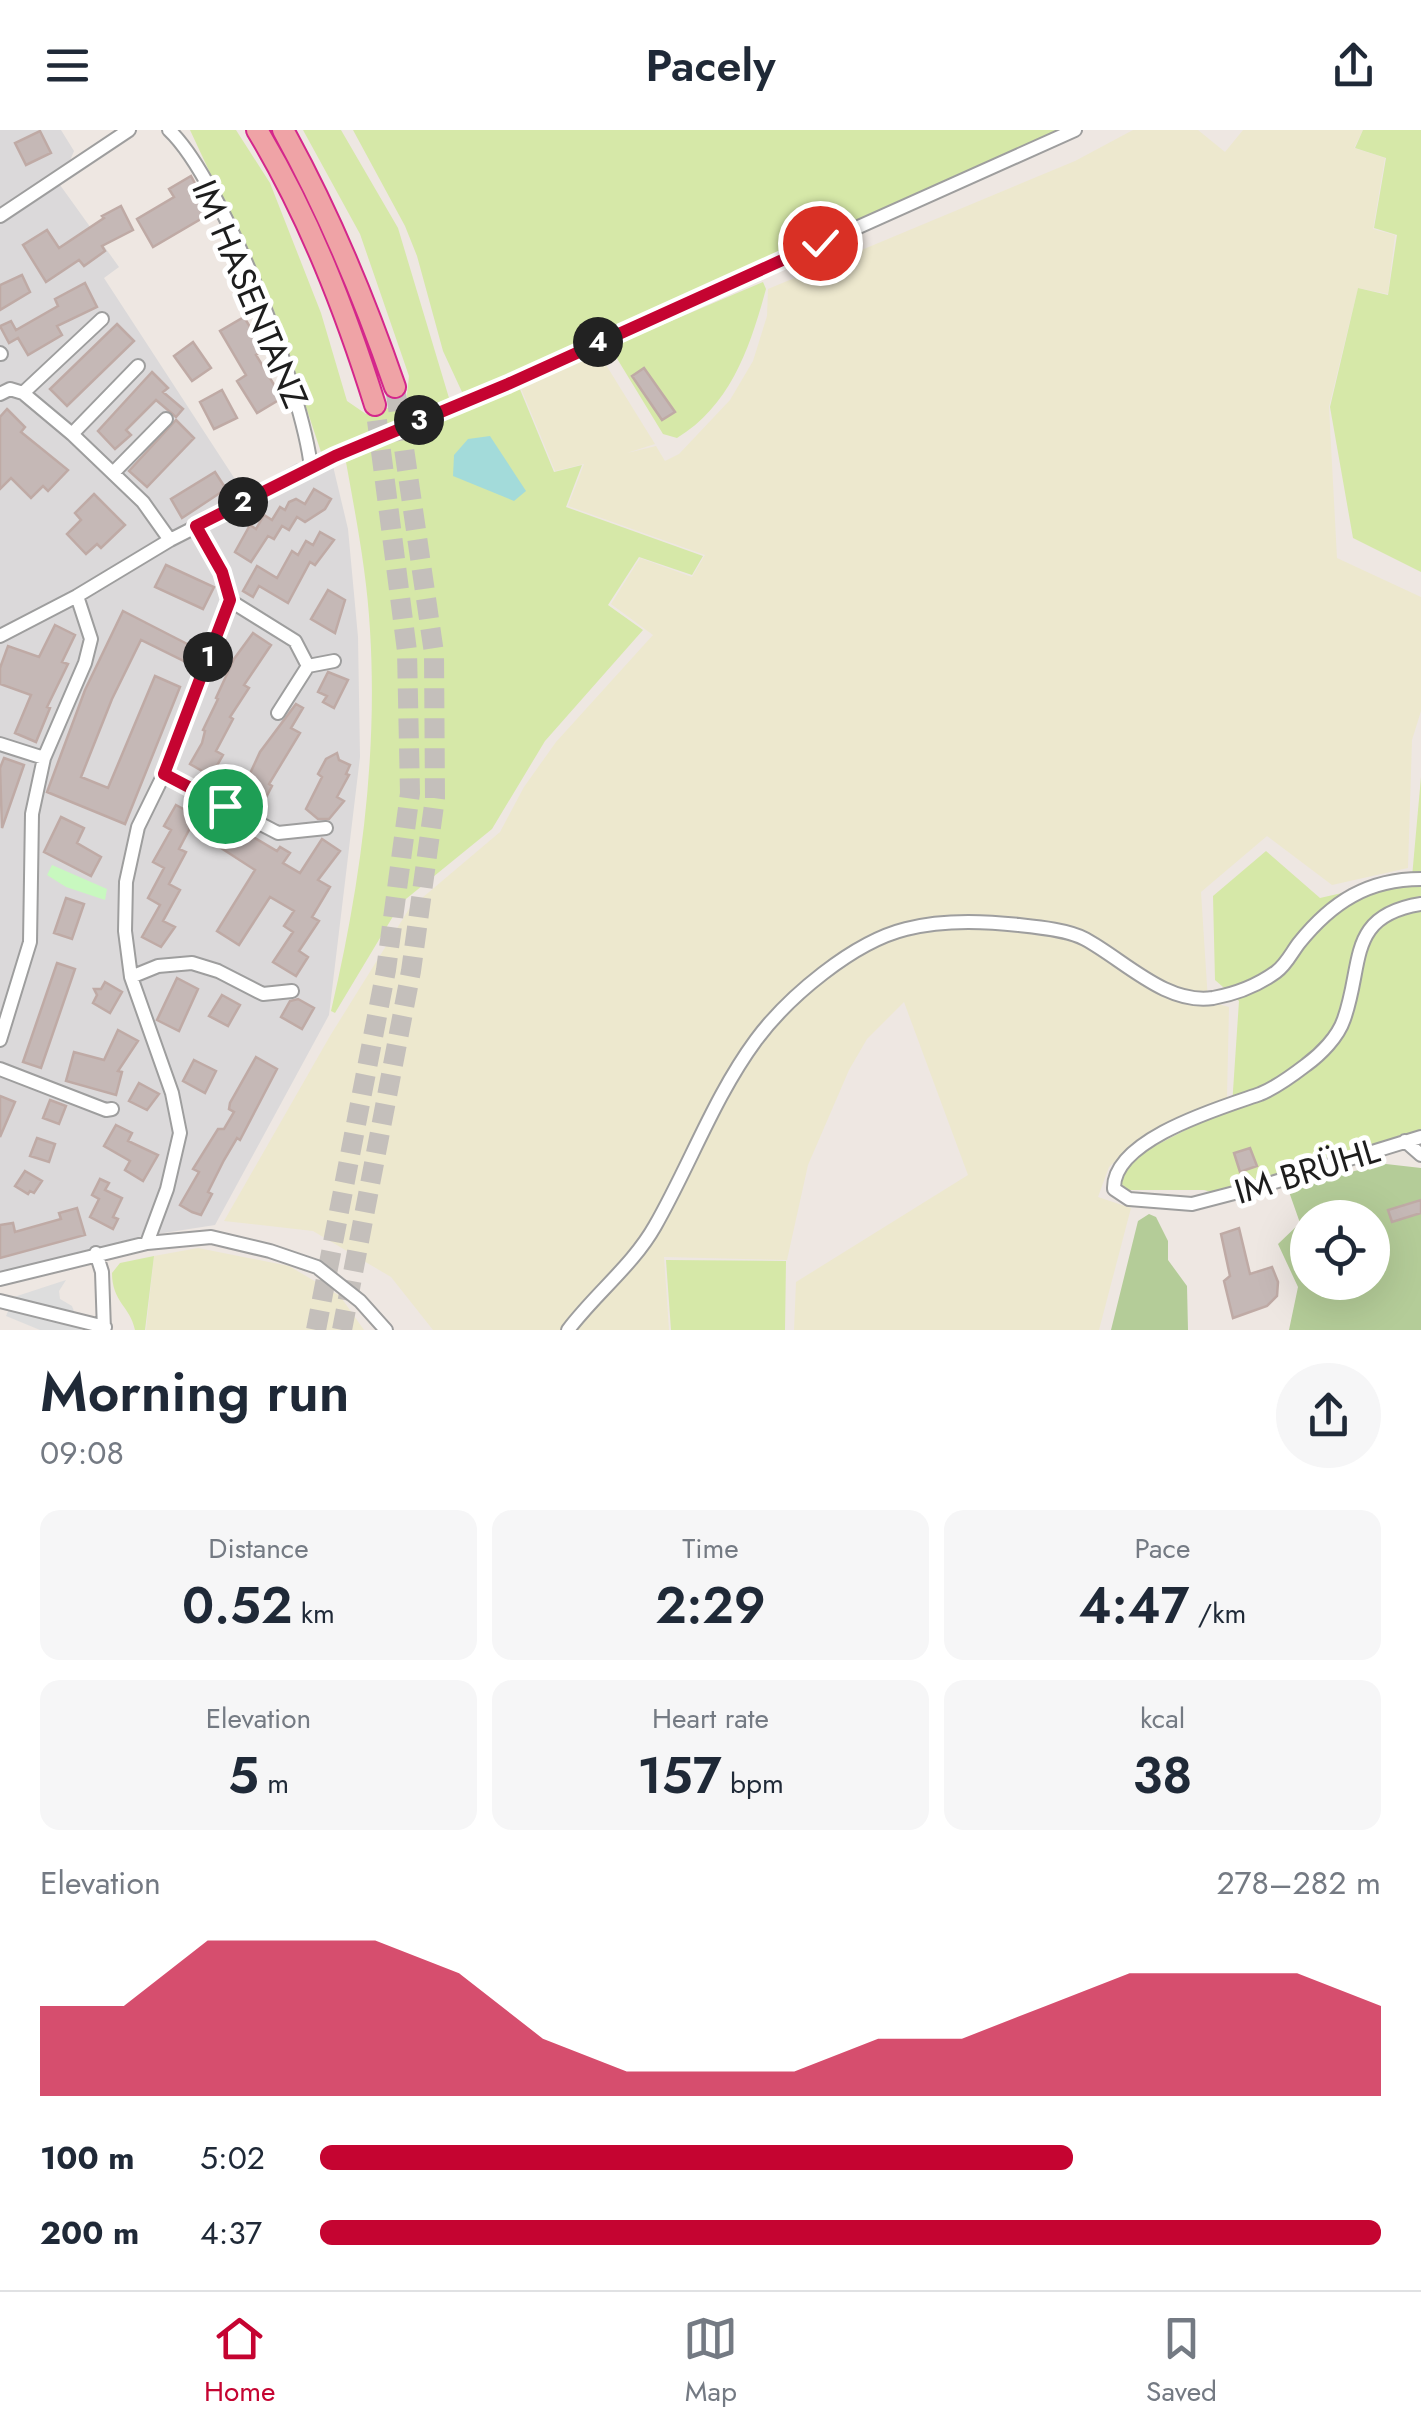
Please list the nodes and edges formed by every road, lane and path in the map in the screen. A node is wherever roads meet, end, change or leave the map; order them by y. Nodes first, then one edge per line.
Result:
1 (129, 130) edge
2 (169, 130) edge
3 (257, 130) edge
4 (282, 130) edge
5 (1075, 130) edge
6 (0, 216) edge
7 (102, 319) dead end
8 (138, 366) dead end
9 (395, 388) tunnel mouth
10 (23, 392) junction
11 (0, 394) edge
12 (375, 405) tunnel mouth
13 (166, 419) dead end
14 (72, 434) junction
15 (311, 468) junction
16 (113, 473) junction
17 (196, 526) junction
18 (170, 540) junction
19 (77, 596) junction
20 (230, 600) junction
21 (0, 636) edge
22 (334, 661) dead end
23 (308, 666) junction
24 (278, 713) dead end
25 (0, 744) edge
26 (44, 758) junction
27 (164, 774) junction
28 (326, 828) dead end
29 (1421, 879) edge
30 (1421, 904) edge
31 (131, 977) junction
32 (292, 990) dead end
33 (0, 1040) edge
34 (0, 1068) edge
35 (112, 1109) dead end
36 (1421, 1137) edge
37 (1405, 1142) junction
38 (1421, 1156) edge
39 (147, 1243) junction
40 (96, 1254) junction
41 (0, 1280) edge
42 (0, 1301) edge
43 (104, 1329) edge
44 (386, 1330) edge
45 (568, 1330) edge

1 - 6 street
2 - 15 street, IM HASENTANZ
3 - 12 highway
4 - 9 highway
5 - 15 street
7 - 10 street
8 - 14 street
10 - 11 street
10 - 14 street
13 - 16 street
14 - 16 street
15 - 17 street
16 - 18 street
17 - 18 street
17 - 20 street
18 - 19 street
19 - 21 street
19 - 26 street
20 - 23 street
20 - 27 street
22 - 23 street
23 - 24 street
25 - 26 street
26 - 33 street
27 - 28 street
27 - 31 street
29 - 45 street
30 - 37 street, IM BRÜHL
31 - 32 street
31 - 39 street
34 - 35 street
36 - 37 street, IM BRÜHL
37 - 38 street
39 - 40 street
39 - 44 street
40 - 41 street
40 - 43 street
42 - 43 street

